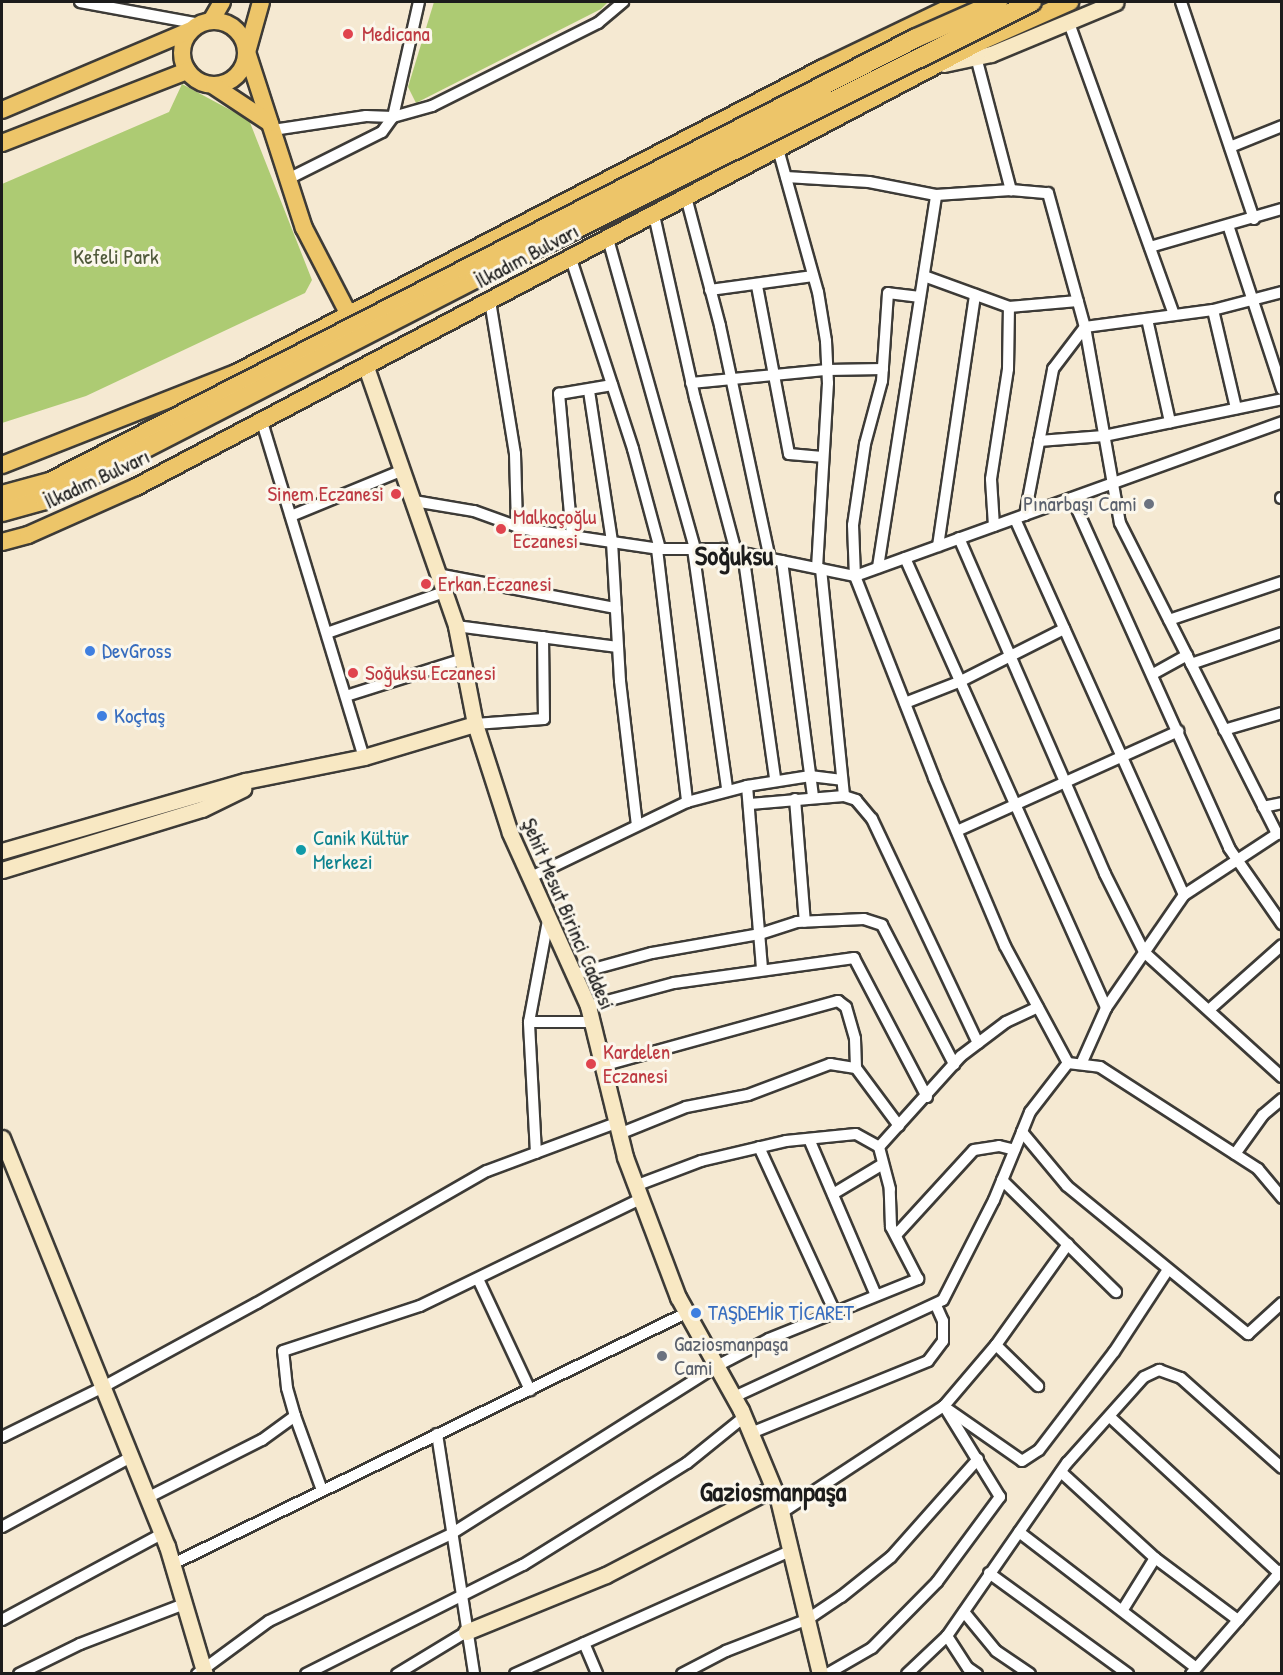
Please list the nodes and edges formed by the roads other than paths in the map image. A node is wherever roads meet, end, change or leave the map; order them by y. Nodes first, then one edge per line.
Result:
1 (80, 2) edge
2 (222, 2) edge
3 (261, 2) edge
4 (419, 2) edge
5 (624, 2) edge
6 (961, 2) edge
7 (966, 2) edge
8 (997, 2) edge
9 (1032, 2) edge
10 (1070, 2) edge
11 (1116, 2) edge
12 (1181, 2) edge
13 (1069, 23) junction
14 (201, 25) junction
15 (1000, 34) junction
16 (247, 52) junction
17 (976, 57) junction
18 (935, 66) junction
19 (187, 71) junction
20 (214, 86) junction
21 (2, 110) edge
22 (393, 117) junction
23 (1281, 126) edge
24 (271, 127) junction
25 (2, 143) edge
26 (1230, 147) junction
27 (778, 149) junction
28 (786, 177) junction
29 (288, 180) junction
30 (1011, 190) junction
31 (936, 195) junction
32 (686, 198) junction
33 (1281, 209) edge
34 (654, 214) junction
35 (1254, 219) junction
36 (1228, 225) junction
37 (608, 239) junction
38 (1150, 247) junction
39 (570, 259) junction
40 (813, 276) junction
41 (924, 276) junction
42 (757, 286) junction
43 (710, 290) junction
44 (1281, 292) edge
45 (975, 295) junction
46 (920, 297) junction
47 (1254, 299) junction
48 (490, 301) junction
49 (1078, 301) junction
50 (1009, 307) junction
51 (1213, 310) junction
52 (348, 313) junction
53 (1174, 315) junction
54 (1147, 319) junction
55 (1085, 327) junction
56 (366, 366) junction
57 (883, 369) junction
58 (827, 370) junction
59 (775, 376) junction
60 (731, 380) junction
61 (691, 383) junction
62 (612, 385) junction
63 (1281, 389) edge
64 (589, 391) junction
65 (1281, 399) edge
66 (1236, 408) junction
67 (262, 422) junction
68 (1170, 422) junction
69 (1281, 422) edge
70 (1104, 436) junction
71 (1039, 441) junction
72 (822, 457) junction
73 (2, 465) edge
74 (403, 470) junction
75 (1112, 483) junction
76 (2, 495) edge
77 (1072, 498) junction
78 (414, 501) junction
79 (2, 512) edge
80 (291, 516) junction
81 (1020, 517) junction
82 (994, 526) junction
83 (517, 527) junction
84 (572, 536) junction
85 (959, 538) junction
86 (2, 542) edge
87 (612, 542) junction
88 (938, 546) junction
89 (658, 549) junction
90 (694, 549) junction
91 (739, 553) junction
92 (905, 558) junction
93 (770, 559) junction
94 (783, 561) junction
95 (878, 567) junction
96 (819, 569) junction
97 (437, 574) junction
98 (855, 576) junction
99 (1281, 582) edge
100 (444, 592) junction
101 (616, 608) junction
102 (1169, 620) junction
103 (456, 626) junction
104 (1064, 630) junction
105 (327, 633) junction
106 (1281, 633) edge
107 (543, 637) junction
108 (618, 647) junction
109 (1010, 655) junction
110 (1189, 659) junction
111 (463, 660) junction
112 (1153, 674) junction
113 (959, 682) junction
114 (346, 696) junction
115 (905, 703) junction
116 (1281, 713) edge
117 (475, 724) junction
118 (1178, 730) junction
119 (1224, 730) junction
120 (364, 757) junction
121 (1122, 759) junction
122 (279, 773) junction
123 (810, 776) junction
124 (775, 779) junction
125 (842, 780) junction
126 (1066, 783) junction
127 (747, 786) junction
128 (727, 789) junction
129 (844, 796) junction
130 (813, 798) junction
131 (795, 799) junction
132 (687, 801) junction
133 (1281, 803) edge
134 (750, 804) junction
135 (1014, 807) junction
136 (1263, 807) junction
137 (637, 825) junction
138 (957, 831) junction
139 (1279, 833) edge
140 (2, 851) edge
141 (1237, 862) junction
142 (2, 870) edge
143 (529, 878) junction
144 (1184, 895) junction
145 (548, 920) junction
146 (805, 922) junction
147 (1281, 924) edge
148 (760, 934) junction
149 (1281, 945) edge
150 (1144, 951) junction
151 (762, 969) junction
152 (575, 974) junction
153 (588, 1006) junction
154 (1038, 1007) junction
155 (1106, 1008) junction
156 (1210, 1009) junction
157 (529, 1022) junction
158 (591, 1022) junction
159 (978, 1042) junction
160 (1082, 1062) junction
161 (1068, 1063) junction
162 (954, 1064) junction
163 (602, 1066) junction
164 (856, 1068) junction
165 (1281, 1077) edge
166 (927, 1097) junction
167 (1281, 1099) edge
168 (899, 1126) junction
169 (618, 1129) junction
170 (1022, 1132) junction
171 (2, 1138) edge
172 (809, 1139) junction
173 (759, 1147) junction
174 (879, 1147) junction
175 (1014, 1150) junction
176 (536, 1153) junction
177 (1235, 1154) junction
178 (883, 1164) junction
179 (1002, 1180) junction
180 (638, 1193) junction
181 (833, 1194) junction
182 (1281, 1198) edge
183 (896, 1235) junction
184 (1068, 1244) junction
185 (1167, 1271) junction
186 (478, 1279) junction
187 (1116, 1292) dead end
188 (876, 1295) junction
189 (1281, 1303) edge
190 (936, 1305) junction
191 (835, 1312) junction
192 (686, 1313) junction
193 (996, 1345) junction
194 (715, 1367) junction
195 (1038, 1386) dead end
196 (103, 1387) junction
197 (530, 1390) junction
198 (734, 1397) junction
199 (944, 1406) junction
200 (296, 1416) junction
201 (1110, 1416) junction
202 (744, 1417) junction
203 (751, 1433) junction
204 (437, 1434) junction
205 (2, 1437) edge
206 (131, 1457) junction
207 (978, 1459) junction
208 (1281, 1468) edge
209 (1061, 1472) junction
210 (773, 1488) junction
211 (322, 1490) junction
212 (147, 1498) junction
213 (782, 1513) junction
214 (2, 1527) edge
215 (1019, 1532) junction
216 (162, 1534) junction
217 (451, 1534) junction
218 (790, 1551) junction
219 (1155, 1558) junction
220 (173, 1564) junction
221 (1280, 1571) edge
222 (989, 1573) junction
223 (459, 1595) junction
224 (184, 1604) junction
225 (1122, 1611) junction
226 (964, 1612) junction
227 (808, 1619) junction
228 (2, 1620) edge
229 (1238, 1620) junction
230 (466, 1632) junction
231 (948, 1636) junction
232 (584, 1643) junction
233 (1193, 1671) edge
234 (202, 1672) edge
235 (20, 1674) edge
236 (306, 1674) edge
237 (397, 1674) edge
238 (474, 1674) edge
239 (515, 1674) edge
240 (597, 1674) edge
241 (682, 1674) edge
242 (820, 1674) edge
243 (827, 1674) edge
244 (907, 1674) edge
245 (976, 1674) edge
246 (1030, 1674) edge
247 (1128, 1674) edge

1 - 14 street
2 - 14 main road
3 - 16 main road
4 - 22 street
5 - 22 street
6 - 52 main road, İlkadım Bulvarı
7 - 15 main road
8 - 15 main road
8 - 76 highway, İlkadım Bulvarı, bridge
9 - 79 highway, İlkadım Bulvarı, bridge
10 - 15 main road, İlkadım Bulvarı
11 - 13 main road
12 - 26 street
13 - 17 main road
13 - 38 street
14 - 16 main road
14 - 19 main road
14 - 21 main road
15 - 18 main road, İlkadım Bulvarı
16 - 20 main road
16 - 24 main road
17 - 18 main road
17 - 30 street
18 - 27 main road, İlkadım Bulvarı
19 - 20 main road
19 - 25 main road
20 - 24 main road
22 - 24 street
22 - 29 street
23 - 26 street
24 - 29 main road
26 - 35 street
27 - 28 street
27 - 32 main road, İlkadım Bulvarı
28 - 31 street
28 - 40 street
29 - 52 main road
30 - 31 street
30 - 49 street
31 - 41 street
32 - 34 main road, İlkadım Bulvarı
32 - 43 street
33 - 35 street
34 - 37 main road, İlkadım Bulvarı
34 - 61 street
35 - 36 street
36 - 38 street
36 - 47 street
37 - 39 main road, İlkadım Bulvarı
37 - 90 street
38 - 53 street
39 - 48 main road, İlkadım Bulvarı
39 - 62 street
40 - 42 street
40 - 58 street
41 - 45 street
41 - 46 street
42 - 43 street
42 - 59 street
43 - 60 street
44 - 47 street
45 - 50 street
45 - 88 street
46 - 57 street
46 - 95 street
47 - 51 street
47 - 63 street
48 - 56 main road, İlkadım Bulvarı
48 - 83 street
49 - 50 street
49 - 55 street
50 - 82 street
51 - 53 street
51 - 66 street
52 - 73 main road, İlkadım Bulvarı
53 - 54 street
54 - 55 street
54 - 68 street
55 - 70 street
55 - 71 street
56 - 67 main road, İlkadım Bulvarı
56 - 74 main road, Şehit Mesut Birinci Caddesi
57 - 58 street
57 - 98 street
58 - 59 street
58 - 72 street
59 - 60 street
59 - 72 street
60 - 61 street
60 - 93 street
61 - 91 street
62 - 64 street
62 - 89 street
64 - 84 street
64 - 87 street
65 - 66 street
66 - 68 street
67 - 80 street
67 - 86 main road, İlkadım Bulvarı
68 - 70 street
69 - 75 street
70 - 71 street
70 - 75 street
71 - 81 street
72 - 96 street
74 - 78 main road, Şehit Mesut Birinci Caddesi
74 - 80 street
75 - 77 street
75 - 102 street
77 - 81 street
77 - 112 street
78 - 83 street
78 - 97 main road, Şehit Mesut Birinci Caddesi
80 - 105 street
81 - 82 street
81 - 104 street
82 - 85 street
83 - 84 street
84 - 87 street
85 - 88 street
85 - 109 street
87 - 89 street
87 - 101 street
88 - 92 street
89 - 90 street
89 - 132 street
90 - 91 street
90 - 128 street
91 - 93 street
91 - 124 street
92 - 95 street
92 - 113 street
93 - 94 street
94 - 96 street
94 - 123 street
95 - 98 street
96 - 98 street
96 - 125 street
97 - 100 main road, Şehit Mesut Birinci Caddesi
97 - 101 street
98 - 115 street
99 - 102 street
100 - 103 main road, Şehit Mesut Birinci Caddesi
100 - 105 street
101 - 108 street
102 - 110 street
103 - 107 street
103 - 111 main road, Şehit Mesut Birinci Caddesi
104 - 109 street
104 - 121 street
105 - 114 street
106 - 110 street
107 - 108 street
107 - 117 street
108 - 137 street
109 - 113 street
109 - 126 street
110 - 112 street
110 - 119 street
111 - 114 street
111 - 117 main road, Şehit Mesut Birinci Caddesi
112 - 118 street
113 - 115 street
113 - 135 street
114 - 120 street
115 - 138 street
116 - 119 street
117 - 120 main road
117 - 143 main road, Şehit Mesut Birinci Caddesi
118 - 121 street
118 - 141 street
119 - 136 street
120 - 122 main road
121 - 126 street
121 - 144 street
122 - 140 main road
122 - 142 main road
123 - 124 street
123 - 125 street
123 - 130 street
124 - 127 street
125 - 129 street
126 - 135 street
126 - 150 street
127 - 128 street
127 - 134 street
128 - 132 street
129 - 130 street
129 - 159 street
130 - 131 street
131 - 134 street
131 - 146 street
132 - 137 street
133 - 136 street
134 - 148 street
135 - 138 street
135 - 155 street
136 - 139 street
137 - 143 street
138 - 154 street
139 - 141 street
141 - 144 street
141 - 147 street
143 - 145 main road, Şehit Mesut Birinci Caddesi
144 - 150 street
145 - 152 main road, Şehit Mesut Birinci Caddesi
145 - 157 street
146 - 148 street
146 - 162 street
148 - 151 street
148 - 152 street
149 - 156 street
150 - 155 street
150 - 156 street
151 - 153 street
151 - 166 street
152 - 153 main road, Şehit Mesut Birinci Caddesi
153 - 158 main road, Şehit Mesut Birinci Caddesi
154 - 159 street
154 - 161 street
155 - 160 street
156 - 165 street
157 - 158 street
157 - 176 street
158 - 163 main road, Şehit Mesut Birinci Caddesi
159 - 162 street
160 - 161 street
160 - 177 street
161 - 170 street
162 - 166 street
163 - 164 street
163 - 169 main road, Şehit Mesut Birinci Caddesi
164 - 168 street
164 - 169 street
166 - 168 street
167 - 177 street
168 - 174 street
169 - 176 street
169 - 180 main road, Şehit Mesut Birinci Caddesi
170 - 175 street
170 - 185 street
171 - 196 main road
172 - 173 street
172 - 174 street
172 - 181 street
173 - 180 street
173 - 191 street
174 - 178 street
175 - 179 street
175 - 183 street
176 - 196 street
177 - 182 street
178 - 181 street
178 - 183 street
179 - 184 street
179 - 190 street
180 - 186 street
180 - 192 main road, Şehit Mesut Birinci Caddesi
181 - 188 street
183 - 188 street
184 - 187 street
184 - 193 street
185 - 189 street
185 - 199 street
186 - 197 street
186 - 200 street
188 - 191 street
190 - 198 street
190 - 203 street
191 - 194 street
192 - 194 main road, Şehit Mesut Birinci Caddesi
192 - 197 street
193 - 195 street
193 - 199 street
194 - 198 main road, Şehit Mesut Birinci Caddesi
194 - 217 street
196 - 205 street
196 - 206 main road
197 - 204 street
198 - 202 main road, Şehit Mesut Birinci Caddesi
199 - 207 street
199 - 213 street
200 - 211 street
200 - 212 street
201 - 208 street
201 - 209 street
201 - 221 street
202 - 203 main road, Şehit Mesut Birinci Caddesi
202 - 223 street
203 - 210 main road, Şehit Mesut Birinci Caddesi
204 - 211 street
204 - 217 street
206 - 212 main road
206 - 214 street
207 - 227 street
207 - 243 street
209 - 215 street
209 - 219 street
210 - 213 main road, Şehit Mesut Birinci Caddesi
210 - 230 main road
211 - 220 street
212 - 216 main road
213 - 218 main road, Şehit Mesut Birinci Caddesi
215 - 222 street
215 - 225 street
216 - 220 main road
216 - 228 street
217 - 223 street
217 - 234 street
218 - 227 main road, Şehit Mesut Birinci Caddesi
218 - 232 street
219 - 225 street
219 - 229 street
220 - 224 main road
221 - 229 street
222 - 226 street
222 - 247 street
223 - 230 street
223 - 236 street
224 - 234 main road
224 - 235 street
225 - 233 street
226 - 231 street
226 - 246 street
227 - 241 street
227 - 242 main road, Şehit Mesut Birinci Caddesi
229 - 233 street
230 - 237 street
230 - 238 street
231 - 244 street
231 - 245 street
232 - 239 street
232 - 240 street

